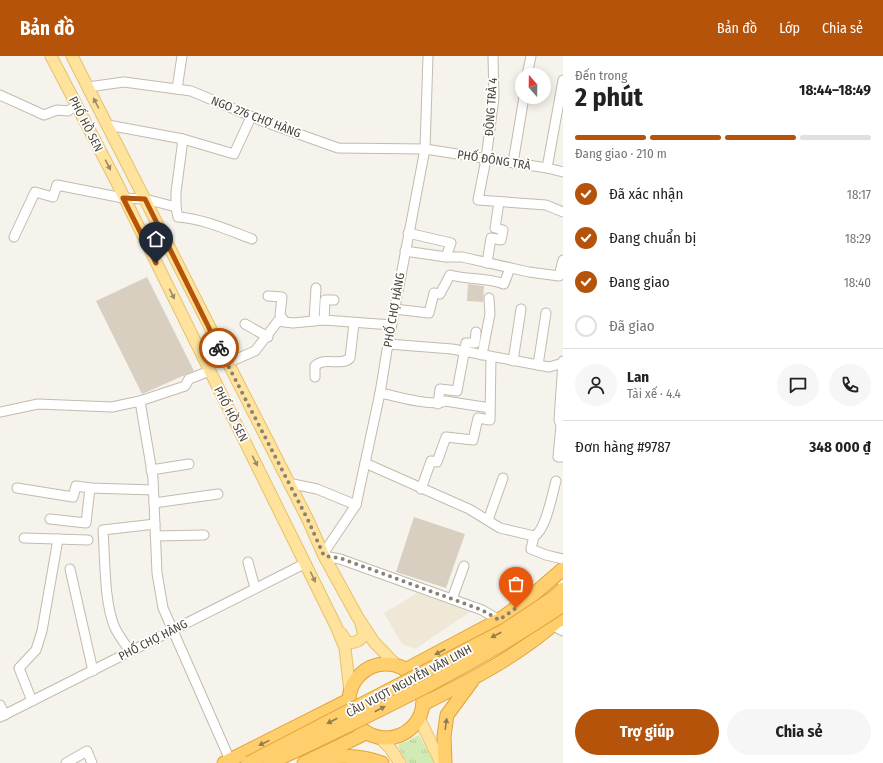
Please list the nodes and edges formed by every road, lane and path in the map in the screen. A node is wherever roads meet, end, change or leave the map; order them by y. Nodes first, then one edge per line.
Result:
1 (51, 56) edge
2 (72, 56) edge
3 (182, 56) edge
4 (428, 56) edge
5 (493, 56) edge
6 (531, 56) edge
7 (528, 68) edge
8 (563, 80) edge
9 (88, 87) junction
10 (177, 89) junction
11 (0, 95) edge
12 (523, 104) edge
13 (77, 105) junction
14 (252, 117) junction
15 (108, 125) junction
16 (183, 139) junction
17 (425, 149) junction
18 (486, 159) junction
19 (513, 163) junction
20 (548, 168) junction
21 (131, 172) junction
22 (563, 172) edge
23 (116, 181) junction
24 (123, 198) junction
25 (145, 199) junction
26 (499, 202) junction
27 (176, 207) junction
28 (563, 212) edge
29 (408, 233) junction
30 (14, 237) dead end
31 (252, 239) dead end
32 (405, 251) junction
33 (446, 257) junction
34 (563, 260) edge
35 (487, 263) junction
36 (510, 268) junction
37 (316, 288) dead end
38 (268, 296) dead end
39 (489, 298) dead end
40 (334, 300) dead end
41 (521, 308) dead end
42 (394, 309) junction
43 (546, 313) dead end
44 (319, 320) junction
45 (284, 322) junction
46 (354, 323) junction
47 (245, 324) dead end
48 (392, 325) junction
49 (476, 332) dead end
50 (268, 336) junction
51 (388, 344) junction
52 (464, 352) junction
53 (486, 356) junction
54 (513, 361) junction
55 (227, 363) junction
56 (563, 363) edge
57 (538, 365) junction
58 (210, 371) junction
59 (315, 377) dead end
60 (380, 393) junction
61 (140, 401) junction
62 (438, 404) junction
63 (490, 408) junction
64 (0, 412) edge
65 (562, 422) edge
66 (563, 457) edge
67 (365, 463) junction
68 (189, 464) dead end
69 (151, 470) junction
70 (503, 478) dead end
71 (556, 481) dead end
72 (288, 483) junction
73 (17, 488) dead end
74 (90, 488) junction
75 (421, 489) junction
76 (153, 490) junction
77 (218, 494) dead end
78 (154, 503) junction
79 (356, 505) junction
80 (50, 519) dead end
81 (488, 520) junction
82 (155, 524) junction
83 (204, 534) dead end
84 (155, 536) junction
85 (534, 536) junction
86 (24, 538) dead end
87 (58, 539) junction
88 (88, 540) dead end
89 (324, 555) junction
90 (563, 558) edge
91 (248, 562) dead end
92 (306, 563) junction
93 (464, 566) dead end
94 (70, 569) dead end
95 (563, 570) edge
96 (255, 588) junction
97 (563, 589) edge
98 (452, 598) junction
99 (563, 605) edge
100 (357, 616) junction
101 (563, 616) edge
102 (499, 620) junction
103 (336, 626) junction
104 (558, 629) edge
105 (173, 630) junction
106 (465, 638) junction
107 (130, 652) junction
108 (402, 668) junction
109 (93, 671) junction
110 (486, 671) junction
111 (472, 680) junction
112 (350, 696) junction
113 (32, 701) junction
114 (423, 704) junction
115 (0, 705) edge
116 (2, 716) edge
117 (419, 718) junction
118 (366, 732) junction
119 (283, 734) junction
120 (380, 738) junction
121 (227, 761) edge
122 (307, 762) edge
123 (66, 763) edge
124 (92, 763) edge
125 (249, 763) edge
126 (270, 763) edge
127 (382, 763) edge
128 (400, 763) edge
129 (441, 763) edge
130 (445, 763) edge

1 - 13 main road, PHỐ HỒ SEN
2 - 9 main road, PHỐ HỒ SEN
3 - 10 street
4 - 17 street, PHỐ CHỢ HÀNG
5 - 18 street, ĐÔNG TRÀ 4
6 - 7 street
8 - 20 street
9 - 10 street, NGO 276 CHỢ HÀNG
15 -> 9 main road, PHỐ HỒ SEN
10 - 14 street, NGO 276 CHỢ HÀNG
11 - 13 street
12 - 19 street
13 -> 23 main road, PHỐ HỒ SEN
14 - 16 street
14 - 17 street, NGO 276 CHỢ HÀNG
15 - 16 street
15 - 21 main road, PHỐ HỒ SEN
16 - 27 street
17 - 18 street, PHỐ ĐÔNG TRÀ
17 - 29 street, PHỐ CHỢ HÀNG
18 - 19 street, PHỐ ĐÔNG TRÀ
18 - 26 street, ĐÔNG TRÀ 4
19 - 20 street, PHỐ ĐÔNG TRÀ
20 - 22 street, PHỐ ĐÔNG TRÀ
21 - 23 main road
21 - 25 main road, PHỐ HỒ SEN
23 - 24 main road, PHỐ HỒ SEN
24 - 25 street
24 - 30 street
24 -> 58 main road, PHỐ HỒ SEN
25 - 27 street
25 - 55 main road, PHỐ HỒ SEN
26 - 28 street
26 - 35 street
27 - 31 street
29 - 32 street, PHỐ CHỢ HÀNG
29 - 33 street
32 - 33 street
32 - 42 street, PHỐ CHỢ HÀNG
33 - 35 street
34 - 36 street
35 - 36 street
36 - 42 street
37 - 44 street
38 - 45 street
39 - 53 street
40 - 44 street
41 - 54 street
42 - 48 street, PHỐ CHỢ HÀNG
43 - 57 street
44 - 45 street
44 - 46 street
45 - 50 street
46 - 48 street
46 - 59 street
47 - 50 street
48 - 51 street, PHỐ CHỢ HÀNG
49 - 52 street
50 - 55 street
51 - 52 street
51 - 60 street, PHỐ CHỢ HÀNG
52 - 53 street
52 - 62 street
53 - 54 street
53 - 63 street
54 - 57 street
55 - 72 main road, PHỐ HỒ SEN
56 - 57 street
56 - 65 street
58 - 61 street
58 -> 92 main road, PHỐ HỒ SEN
60 - 62 street
60 - 67 street, PHỐ CHỢ HÀNG
61 - 64 street
61 - 69 street
62 - 63 street
63 - 75 street
65 - 66 street
67 - 75 street
67 - 79 street, PHỐ CHỢ HÀNG
68 - 69 street
69 - 76 street
70 - 81 street
71 - 85 street
72 - 79 street
72 - 89 main road, PHỐ HỒ SEN
73 - 74 street
74 - 76 street
74 - 80 street
75 - 81 street
76 - 78 street
77 - 78 street
78 - 82 street
79 - 89 street, PHỐ CHỢ HÀNG
81 - 85 street
82 - 84 street
82 - 107 street
83 - 84 street
84 - 105 street
85 - 90 street
86 - 87 street
87 - 88 street
87 - 113 street
89 - 98 street
89 - 100 main road, PHỐ HỒ SEN
91 - 96 street
92 - 96 street, PHỐ CHỢ HÀNG
92 -> 103 main road, PHỐ HỒ SEN
93 - 98 street
94 - 109 street
95 - 102 highway
96 - 105 street, PHỐ CHỢ HÀNG
97 -> 125 highway, CẦU VƯỢT NGUYỄN VĂN LINH, bridge
98 - 102 street
126 -> 99 highway, CẦU VƯỢT NGUYỄN VĂN LINH, bridge
100 - 103 main road
100 - 108 main road, PHỐ HỒ SEN
101 - 104 highway
102 - 106 highway
103 - 112 main road, PHỐ HỒ SEN
104 - 110 highway
105 - 107 street, PHỐ CHỢ HÀNG
105 - 121 street
106 -> 108 highway
106 - 110 highway
107 - 109 street, PHỐ CHỢ HÀNG
108 - 112 highway
108 - 114 highway
109 - 113 street, PHỐ CHỢ HÀNG
110 - 111 highway
111 - 114 highway
130 -> 111 highway
112 - 118 highway
112 - 119 highway
113 - 116 street, PHỐ CHỢ HÀNG
114 - 117 highway
115 - 116 street
117 - 120 highway
117 - 129 main road
118 - 120 highway
118 - 122 highway
119 -> 121 highway
119 - 122 highway
120 - 128 main road
122 - 127 highway
123 - 124 street

